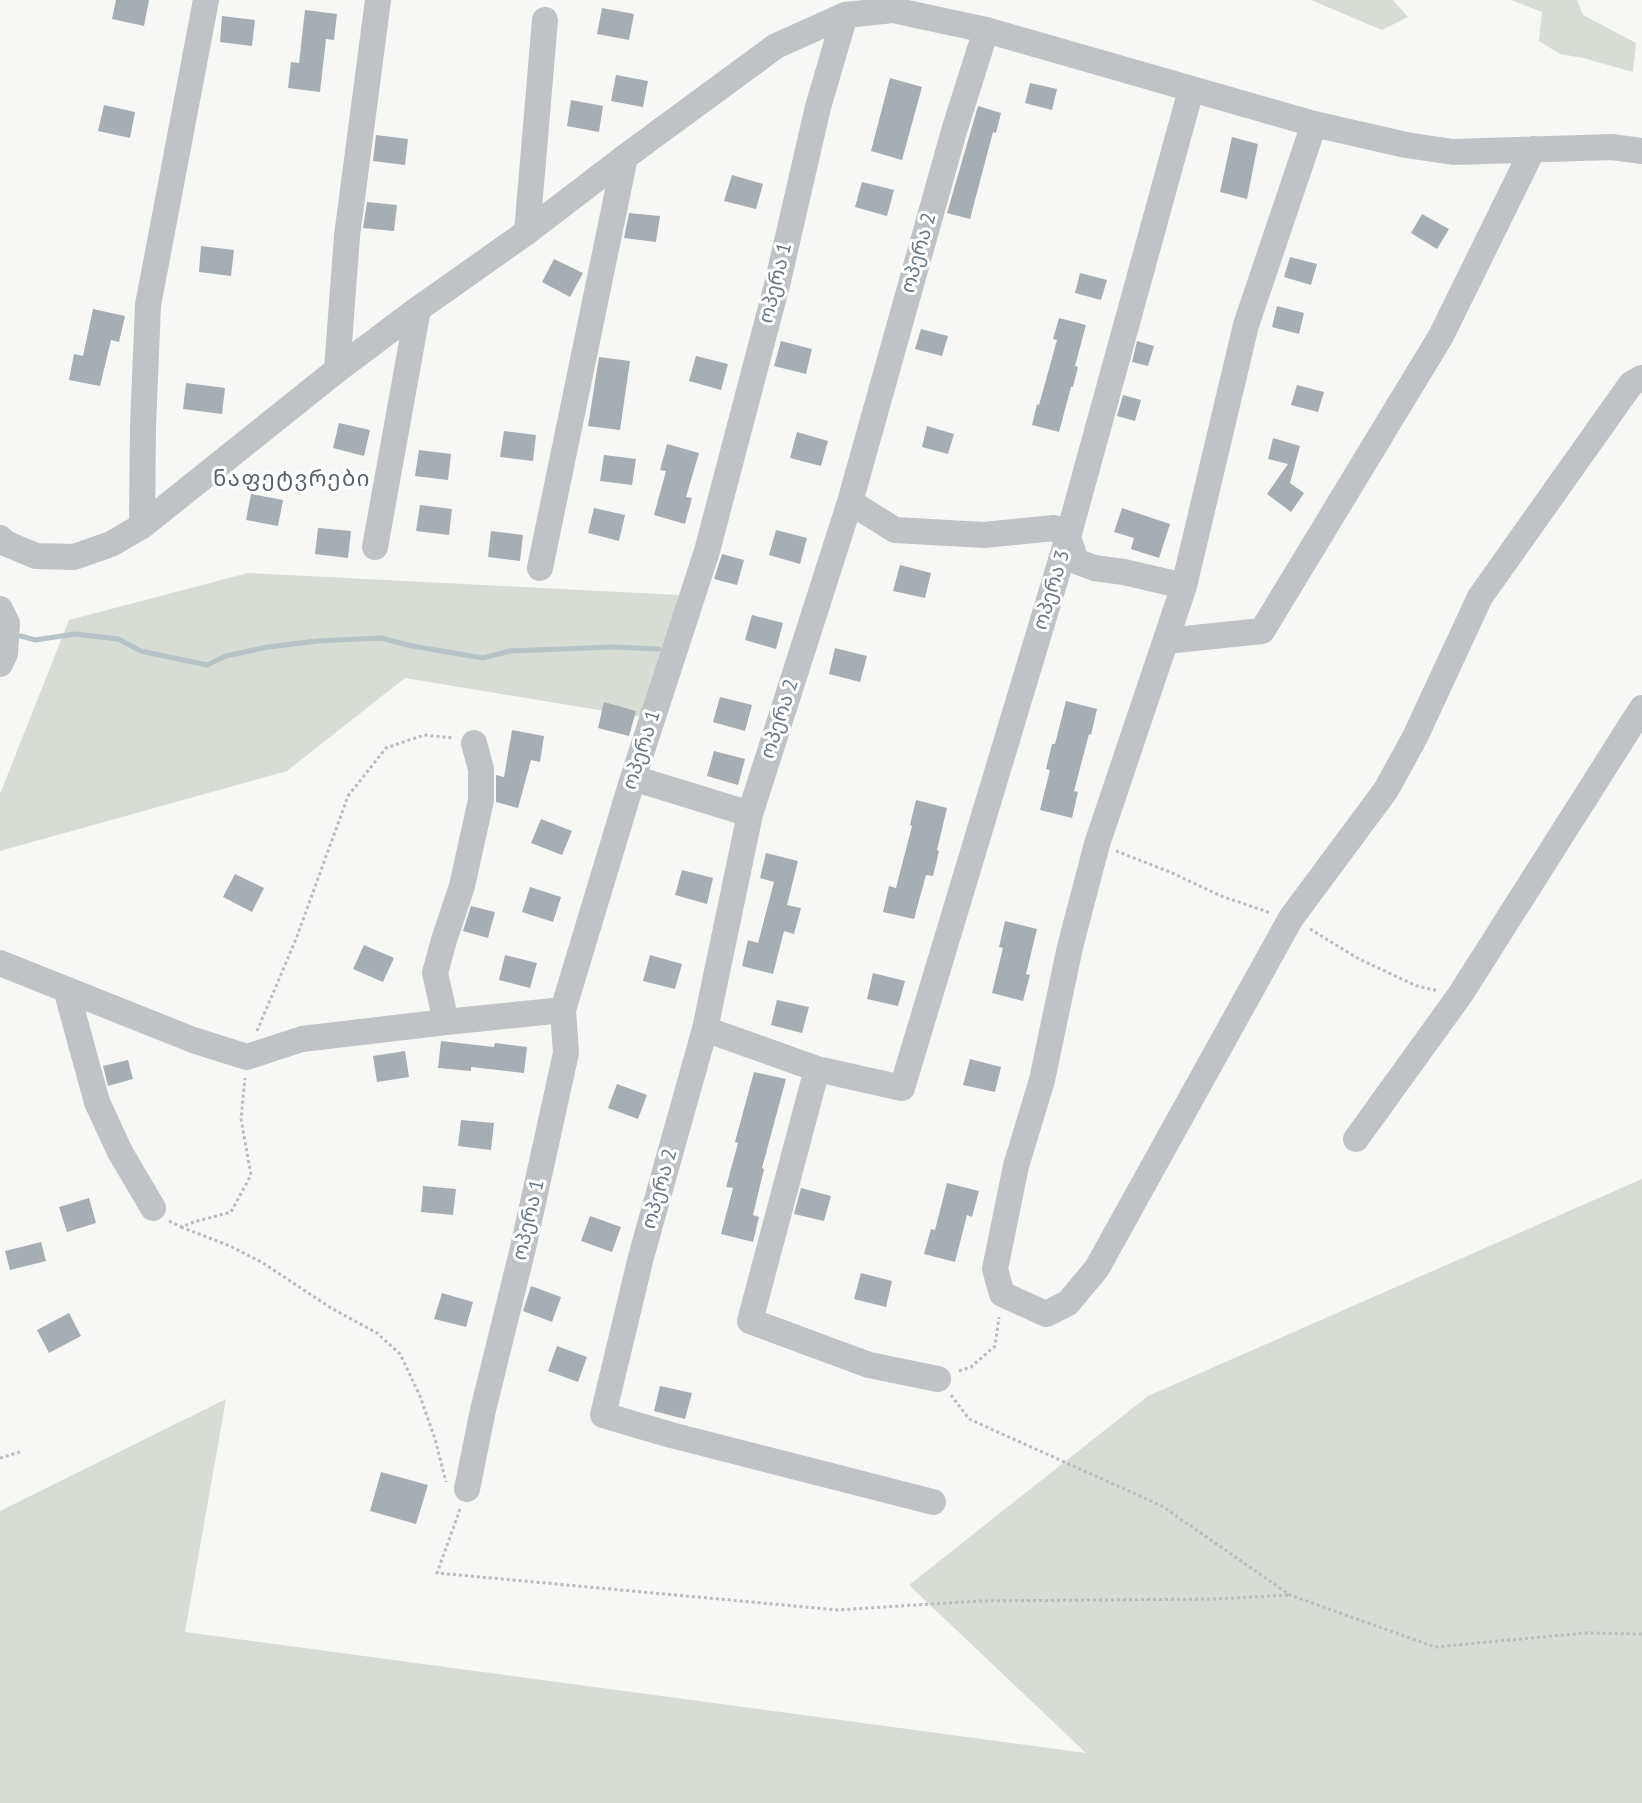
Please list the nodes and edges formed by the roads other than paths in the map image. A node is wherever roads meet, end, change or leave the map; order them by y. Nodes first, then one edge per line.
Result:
1 (206, 0) edge
2 (378, 0) edge
3 (845, 15) junction
4 (545, 20) dead end
5 (986, 30) junction
6 (1191, 90) junction
7 (1314, 124) junction
8 (1533, 149) junction
9 (1642, 151) edge
10 (625, 157) junction
11 (527, 232) junction
12 (418, 309) junction
13 (337, 370) junction
14 (1642, 378) edge
15 (850, 502) junction
16 (142, 526) junction
17 (1068, 537) junction
18 (0, 538) edge
19 (375, 547) dead end
20 (540, 568) dead end
21 (1184, 586) junction
22 (0, 609) edge
23 (1166, 641) junction
24 (2, 648) edge
25 (1642, 708) edge
26 (474, 743) road end
27 (633, 778) junction
28 (750, 814) junction
29 (0, 963) edge
30 (66, 989) junction
31 (563, 1010) junction
32 (446, 1022) junction
33 (705, 1029) junction
34 (817, 1069) junction
35 (1356, 1139) dead end
36 (153, 1208) road end
37 (938, 1379) road end
38 (467, 1489) road end
39 (933, 1502) dead end

1 - 16 street
2 - 13 street
3 - 5 street
3 - 10 street
3 - 27 street, ოპერა 1
4 - 11 street
5 - 6 street
5 - 15 street, ოპერა 2
6 - 7 street
6 - 17 street, ოპერა 3
7 - 8 street
7 - 21 street
8 - 9 street
8 - 23 street
10 - 11 street
10 - 20 street
11 - 12 street
12 - 13 street
12 - 19 street
13 - 16 street
14 - 23 street
15 - 17 street
15 - 28 street, ოპერა 2
16 - 18 street
17 - 21 street
17 - 34 street, ოპერა 3
21 - 23 street
22 - 24 street
25 - 35 street
26 - 32 street
27 - 28 street
27 - 31 street, ოპერა 1
28 - 33 street, ოპერა 2
29 - 30 street
30 - 32 street
30 - 36 street
31 - 32 street
31 - 38 street, ოპერა 1
33 - 34 street
33 - 39 street, ოპერა 2
34 - 37 street

